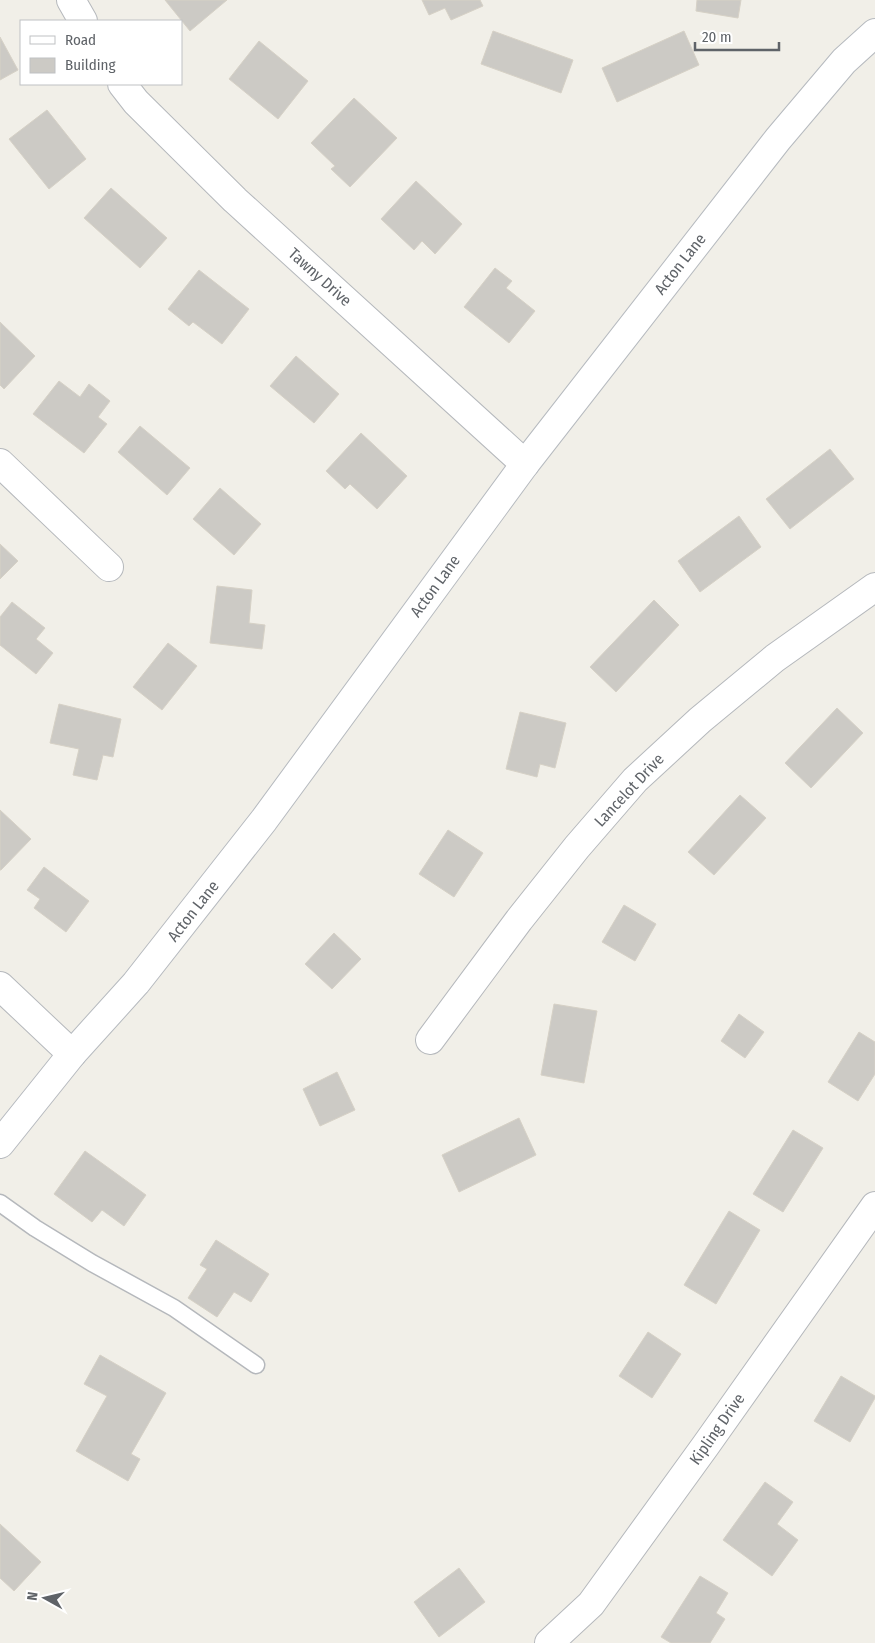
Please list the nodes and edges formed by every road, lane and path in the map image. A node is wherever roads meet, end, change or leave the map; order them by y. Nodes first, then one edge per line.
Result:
1 (71, 0) edge
2 (81, 20) edge
3 (875, 33) edge
4 (123, 85) edge
5 (0, 463) edge
6 (525, 464) junction
7 (109, 567) dead end
8 (875, 587) edge
9 (0, 986) edge
10 (430, 1040) dead end
11 (72, 1054) junction
12 (0, 1144) edge
13 (0, 1203) edge
14 (875, 1206) edge
15 (256, 1365) dead end
16 (549, 1643) edge

1 - 2 street
3 - 6 street, Acton Lane
4 - 6 street, Tawny Drive
5 - 7 street
6 - 11 street, Acton Lane
8 - 10 street, Lancelot Drive
9 - 11 street
11 - 12 street, Acton Lane
13 - 15 lane
14 - 16 street, Kipling Drive

